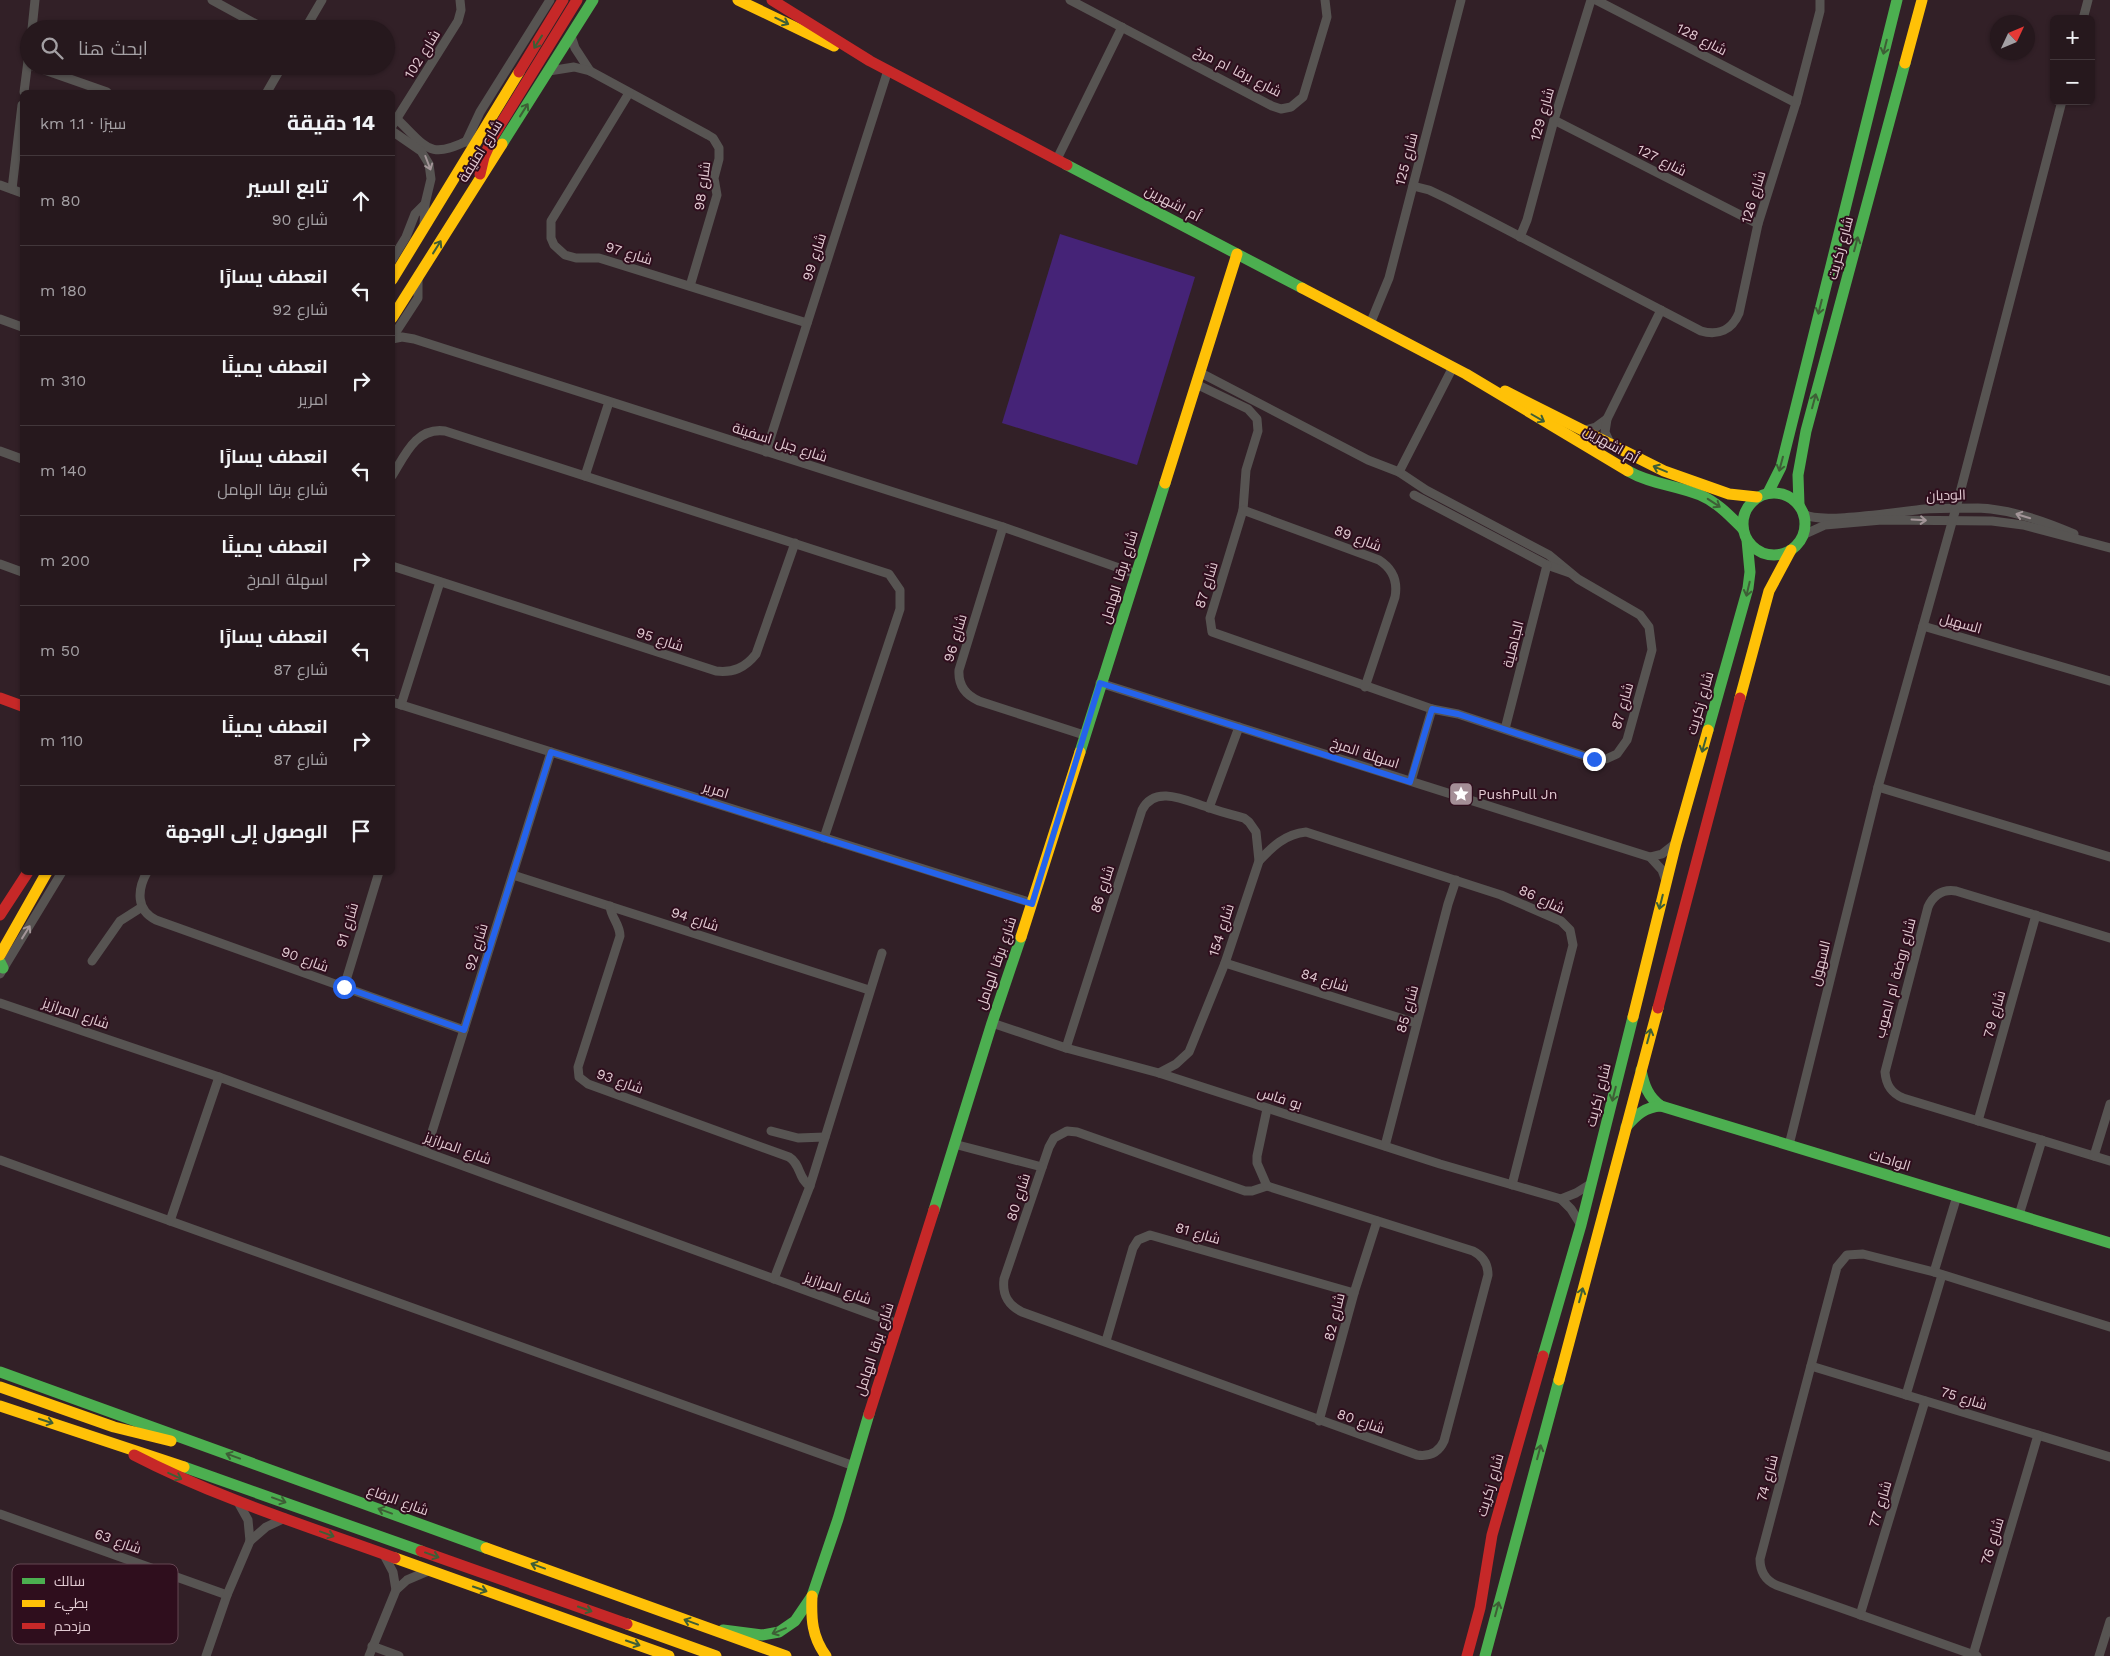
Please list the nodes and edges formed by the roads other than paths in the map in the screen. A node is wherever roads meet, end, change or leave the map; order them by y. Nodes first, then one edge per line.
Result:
1 (35, 0) edge
2 (212, 0) edge
3 (322, 0) edge
4 (460, 0) edge
5 (550, 0) edge
6 (563, 0) edge
7 (577, 0) edge
8 (593, 0) edge
9 (738, 0) edge
10 (772, 0) edge
11 (1070, 0) edge
12 (1325, 0) edge
13 (1461, 0) edge
14 (1591, 0) edge
15 (1596, 0) edge
16 (1820, 0) edge
17 (1898, 0) edge
18 (1922, 0) edge
19 (2088, 0) edge
20 (2084, 15) edge
21 (33, 20) edge
22 (249, 20) edge
23 (310, 20) edge
24 (1122, 27) junction
25 (571, 36) junction
26 (865, 58) junction
27 (888, 70) junction
28 (549, 71) junction
29 (590, 71) junction
30 (28, 75) edge
31 (59, 75) edge
32 (277, 75) edge
33 (24, 90) edge
34 (101, 90) edge
35 (268, 90) edge
36 (629, 93) junction
37 (1796, 103) junction
38 (2061, 105) edge
39 (1554, 120) junction
40 (20, 122) edge
41 (395, 122) edge
42 (395, 133) edge
43 (480, 135) junction
44 (466, 142) junction
45 (1057, 159) junction
46 (479, 181) junction
47 (0, 185) edge
48 (1413, 186) junction
49 (12, 189) junction
50 (20, 192) edge
51 (426, 204) junction
52 (1758, 224) junction
53 (424, 229) junction
54 (1520, 236) junction
55 (1237, 254) junction
56 (395, 256) edge
57 (395, 275) edge
58 (690, 286) junction
59 (1661, 310) junction
60 (0, 319) edge
61 (398, 320) edge
62 (807, 323) junction
63 (1370, 324) junction
64 (20, 326) edge
65 (395, 338) edge
66 (414, 339) junction
67 (1453, 368) junction
68 (1199, 372) junction
69 (1466, 374) junction
70 (1196, 384) junction
71 (609, 402) junction
72 (1606, 419) junction
73 (1585, 430) junction
74 (1610, 443) junction
75 (0, 451) edge
76 (766, 452) junction
77 (20, 458) edge
78 (395, 472) edge
79 (1399, 472) junction
80 (585, 476) junction
81 (1691, 487) junction
82 (1768, 493) junction
83 (1414, 495) dead end
84 (1756, 497) junction
85 (1956, 508) junction
86 (1801, 509) junction
87 (1243, 510) junction
88 (1952, 521) junction
89 (1003, 527) junction
90 (1743, 529) junction
91 (1803, 535) junction
92 (1747, 540) junction
93 (2085, 540) junction
94 (795, 543) junction
95 (2110, 548) edge
96 (1791, 550) junction
97 (0, 564) edge
98 (1547, 565) junction
99 (395, 567) edge
100 (20, 571) edge
101 (1570, 573) junction
102 (1136, 574) junction
103 (440, 582) junction
104 (1923, 626) junction
105 (2110, 681) edge
106 (1100, 683) junction
107 (1365, 687) junction
108 (0, 698) edge
109 (397, 703) edge
110 (20, 705) edge
111 (1432, 709) junction
112 (1238, 727) junction
113 (1505, 729) junction
114 (1084, 734) junction
115 (551, 752) junction
116 (1410, 782) junction
117 (1878, 787) junction
118 (1209, 808) junction
119 (1244, 818) joint
120 (824, 838) junction
121 (1676, 843) junction
122 (1650, 857) junction
123 (2110, 857) edge
124 (1259, 861) junction
125 (26, 875) edge
126 (45, 875) edge
127 (60, 875) edge
128 (146, 875) edge
129 (378, 875) edge
130 (513, 875) junction
131 (1456, 880) junction
132 (1666, 881) junction
133 (1032, 904) junction
134 (142, 906) junction
135 (610, 906) junction
136 (2036, 915) junction
137 (0, 916) edge
138 (2110, 938) edge
139 (882, 953) dead end
140 (0, 955) edge
141 (92, 961) dead end
142 (1225, 964) junction
143 (1, 968) edge
144 (344, 987) junction
145 (870, 990) junction
146 (0, 996) edge
147 (4, 1003) edge
148 (992, 1023) junction
149 (1416, 1023) junction
150 (464, 1030) junction
151 (1066, 1048) junction
152 (1640, 1068) junction
153 (1159, 1073) junction
154 (219, 1077) junction
155 (2110, 1104) edge
156 (1661, 1106) junction
157 (1267, 1109) junction
158 (1978, 1121) junction
159 (1626, 1128) junction
160 (771, 1131) dead end
161 (825, 1137) junction
162 (2042, 1140) junction
163 (954, 1144) junction
164 (1789, 1145) junction
165 (1384, 1146) junction
166 (426, 1151) junction
167 (2094, 1156) junction
168 (0, 1160) edge
169 (2110, 1161) edge
170 (1042, 1167) junction
171 (1592, 1183) junction
172 (1512, 1185) junction
173 (810, 1186) junction
174 (1266, 1186) junction
175 (1957, 1196) junction
176 (1561, 1199) junction
177 (2019, 1215) junction
178 (170, 1221) junction
179 (1377, 1221) junction
180 (1581, 1224) junction
181 (2110, 1243) edge
182 (1938, 1274) junction
183 (774, 1279) junction
184 (1354, 1293) junction
185 (898, 1324) junction
186 (2110, 1327) edge
187 (1106, 1342) junction
188 (1811, 1366) junction
189 (0, 1372) edge
190 (0, 1388) edge
191 (1906, 1395) junction
192 (1925, 1401) junction
193 (0, 1406) edge
194 (1319, 1421) junction
195 (2038, 1435) junction
196 (117, 1445) junction
197 (204, 1445) junction
198 (2110, 1457) edge
199 (854, 1466) junction
200 (238, 1502) junction
201 (0, 1514) edge
202 (285, 1518) junction
203 (250, 1541) junction
204 (384, 1555) junction
205 (141, 1564) edge
206 (428, 1571) junction
207 (178, 1577) edge
208 (396, 1590) junction
209 (228, 1595) junction
210 (812, 1596) junction
211 (1860, 1615) junction
212 (2110, 1621) edge
213 (708, 1628) junction
214 (372, 1646) junction
215 (1975, 1655) edge
216 (206, 1656) edge
217 (369, 1656) edge
218 (399, 1656) edge
219 (669, 1656) edge
220 (716, 1656) edge
221 (786, 1656) edge
222 (826, 1656) edge
223 (1467, 1656) edge
224 (1485, 1656) edge
225 (2099, 1656) edge

1 - 21 street
2 - 22 street
3 - 23 street
4 - 41 street, شارع 102
5 - 44 street
6 -> 43 street, شارع امنيفة
7 - 46 street
8 - 25 street, شارع امنيفة
9 -> 26 street, أم اشهرين
10 - 26 street, أم اشهرين
11 - 24 street, شارع برقا ام مرخ
12 - 24 street, شارع برقا ام مرخ
13 - 48 street, شارع 125
14 - 39 street, شارع 129
15 - 37 street, شارع 128
16 - 37 street, شارع 126
17 -> 82 street, شارع زكريت
86 -> 18 street, شارع زكريت
19 - 20 street
24 - 45 street
25 - 28 street, شارع امنيفة
25 - 29 street, شارع 98
26 - 27 street, أم اشهرين
27 - 45 street, أم اشهرين
27 - 62 street, شارع 99
28 - 29 street, شارع 98
46 -> 28 street, شارع امنيفة
29 - 36 street, شارع 98
30 - 33 street
31 - 34 street
32 - 35 street
36 - 58 street, شارع 98
36 - 58 street, شارع 97
37 - 52 street, شارع 126
38 - 85 street, السهيل
39 - 52 street, شارع 127
39 - 54 street, شارع 129
40 - 49 street
41 - 44 street, شارع 102
42 -> 51 street
43 - 44 street, شارع 102
43 - 53 street, شارع امنيفة
45 - 55 street, أم اشهرين
61 -> 46 street, شارع امنيفة
47 - 49 street
48 - 54 street, شارع 126
48 - 63 street, شارع 125
49 - 50 street
51 - 53 street
51 - 56 street
52 - 59 street, شارع 126
53 - 57 street, شارع امنيفة
54 - 59 street, شارع 126
55 - 63 street, أم اشهرين
55 - 68 street, شارع برقا الهامل
58 - 62 street, شارع 97
59 - 72 street
60 - 64 street
61 - 66 street
62 - 76 street, شارع 99
63 - 67 street, أم اشهرين
65 - 66 street, شارع جبل اسفينة
66 - 71 street, شارع جبل اسفينة
67 - 69 street, أم اشهرين
67 - 79 street
68 - 70 street, شارع برقا الهامل
68 - 79 street, شارع 87
69 - 73 street, أم اشهرين
69 -> 81 street, أم اشهرين
70 - 87 street, شارع 87
70 - 102 street, شارع برقا الهامل
71 - 76 street, شارع جبل اسفينة
71 - 80 street
72 - 73 street
72 - 74 street
73 - 74 street, أم اشهرين
81 -> 74 street, أم اشهرين
75 - 77 street
76 - 89 street, شارع جبل اسفينة
78 - 80 street
79 - 101 street, شارع 87
80 - 94 street
81 - 84 street, أم اشهرين
81 -> 90 street, أم اشهرين
82 - 84 street
82 - 86 street
83 - 98 street, شارع 87
84 - 90 street
85 - 86 street, الوديان
85 - 88 street, السهيل
93 -> 85 street, الوديان
86 - 91 street
87 - 107 street, شارع 89
87 - 107 street, شارع 87
91 -> 88 street, الوديان
88 - 93 street, الوديان
88 - 104 street, السهيل
89 - 102 street, شارع جبل اسفينة
89 - 114 street, شارع 96
90 - 92 street
91 - 96 street
92 - 96 street
92 -> 121 street, شارع زكريت
93 - 95 street, الوديان
94 - 103 street, شارع 95
94 - 120 street
152 -> 96 street
97 - 100 street
98 - 101 street, شارع 87
98 - 113 street, الجاهلية
99 - 103 street, شارع 95
101 - 113 street, شارع 87
102 - 106 street, شارع برقا الهامل
103 - 109 street
104 - 105 street, السهيل
104 - 117 street, السهول
106 - 112 street, اسهلة المرخ
106 - 114 street, شارع برقا الهامل
107 - 111 street, شارع 87
108 - 110 street
109 - 115 street, امرير
111 - 113 street, شارع 87
111 - 116 street
112 - 116 street, اسهلة المرخ
112 - 118 street
114 - 133 street, شارع برقا الهامل
115 - 120 street, امرير
115 - 130 street, شارع 92
116 - 122 street, اسهلة المرخ
117 - 123 street
117 - 164 street, السهول
118 - 119 street, شارع 86
118 - 151 street, شارع 86
119 - 124 street, شارع 154
120 - 133 street, امرير
121 - 122 street
121 - 132 street, شارع زكريت
122 - 132 street
124 - 131 street, شارع 86
124 - 142 street, شارع 154
125 - 137 street
126 - 140 street
143 -> 127 street
128 - 134 street
129 - 144 street, شارع 91
130 - 135 street, شارع 94
130 - 150 street, شارع 92
131 - 149 street, شارع 85
131 - 172 street, شارع 86
132 -> 171 street, شارع زكريت
133 - 148 street, شارع برقا الهامل
134 - 141 street
134 - 144 street, شارع 90
135 - 145 street, شارع 94
135 - 173 street, شارع 93
136 - 138 street, شارع روضة ام الصوب
136 - 158 street, شارع 79
136 - 158 street, شارع روضة ام الصوب
139 - 145 street
142 - 149 street, شارع 84
142 - 153 street, شارع 154
144 - 150 street, شارع 90
145 - 161 street
146 - 147 street, شارع المرازيز
147 - 154 street, شارع المرازيز
148 - 151 street, بو فاس
148 - 163 street, شارع برقا الهامل
149 - 165 street, شارع 85
150 - 166 street, شارع 92
151 - 153 street, بو فاس
152 - 156 street
152 - 159 street
153 - 157 street, بو فاس
154 - 166 street, شارع المرازيز
154 - 178 street
155 - 167 street
156 - 159 street
156 - 164 street, الواحات
157 - 165 street, بو فاس
157 - 174 street
158 - 162 street, شارع روضة ام الصوب
224 -> 159 street
160 - 161 street
161 - 173 street
162 - 167 street, شارع روضة ام الصوب
162 - 177 street
163 - 170 street, شارع 80
163 - 185 street, شارع برقا الهامل
164 - 175 street, الواحات
165 - 172 street, بو فاس
166 - 183 street, شارع المرازيز
167 - 169 street, شارع روضة ام الصوب
168 - 178 street
170 - 174 street, شارع 80
170 - 187 street, شارع 80
171 - 176 street
171 - 180 street, شارع زكريت
172 - 176 street, بو فاس
173 - 183 street
174 - 179 street, شارع 80
175 - 177 street, الواحات
175 - 182 street
176 - 180 street
177 - 181 street, الواحات
178 - 199 street
179 - 184 street, شارع 82
179 - 194 street, شارع 80
180 - 223 street, شارع زكريت
182 - 186 street, شارع 74
182 - 188 street, شارع 74
182 - 191 street
183 - 185 street, شارع المرازيز
184 - 187 street, شارع 81
184 - 194 street, شارع 82
185 - 199 street, شارع برقا الهامل
187 - 194 street, شارع 80
188 - 191 street, شارع 75
188 - 211 street, شارع 74
189 - 197 street, شارع الرفاع
190 - 197 street
191 - 192 street, شارع 75
192 - 195 street, شارع 75
192 - 211 street, شارع 77
193 -> 196 street
195 - 198 street, شارع 75
195 - 215 street, شارع 76
196 -> 200 street
196 -> 220 street
213 -> 197 street, شارع الرفاع
199 - 210 street, شارع برقا الهامل
200 - 202 street
200 - 203 street
201 - 205 street, شارع 63
202 - 203 street
202 -> 204 street
203 - 209 street
204 - 206 street
204 - 208 street
206 - 208 street
206 -> 219 street
207 - 209 street, شارع 63
208 - 214 street
209 - 216 street
210 -> 213 street, شارع برقا الهامل
210 - 222 street, شارع برقا الهامل
211 - 215 street, شارع 74
212 - 225 street
213 - 221 street, شارع الرفاع
214 - 217 street
214 - 218 street

